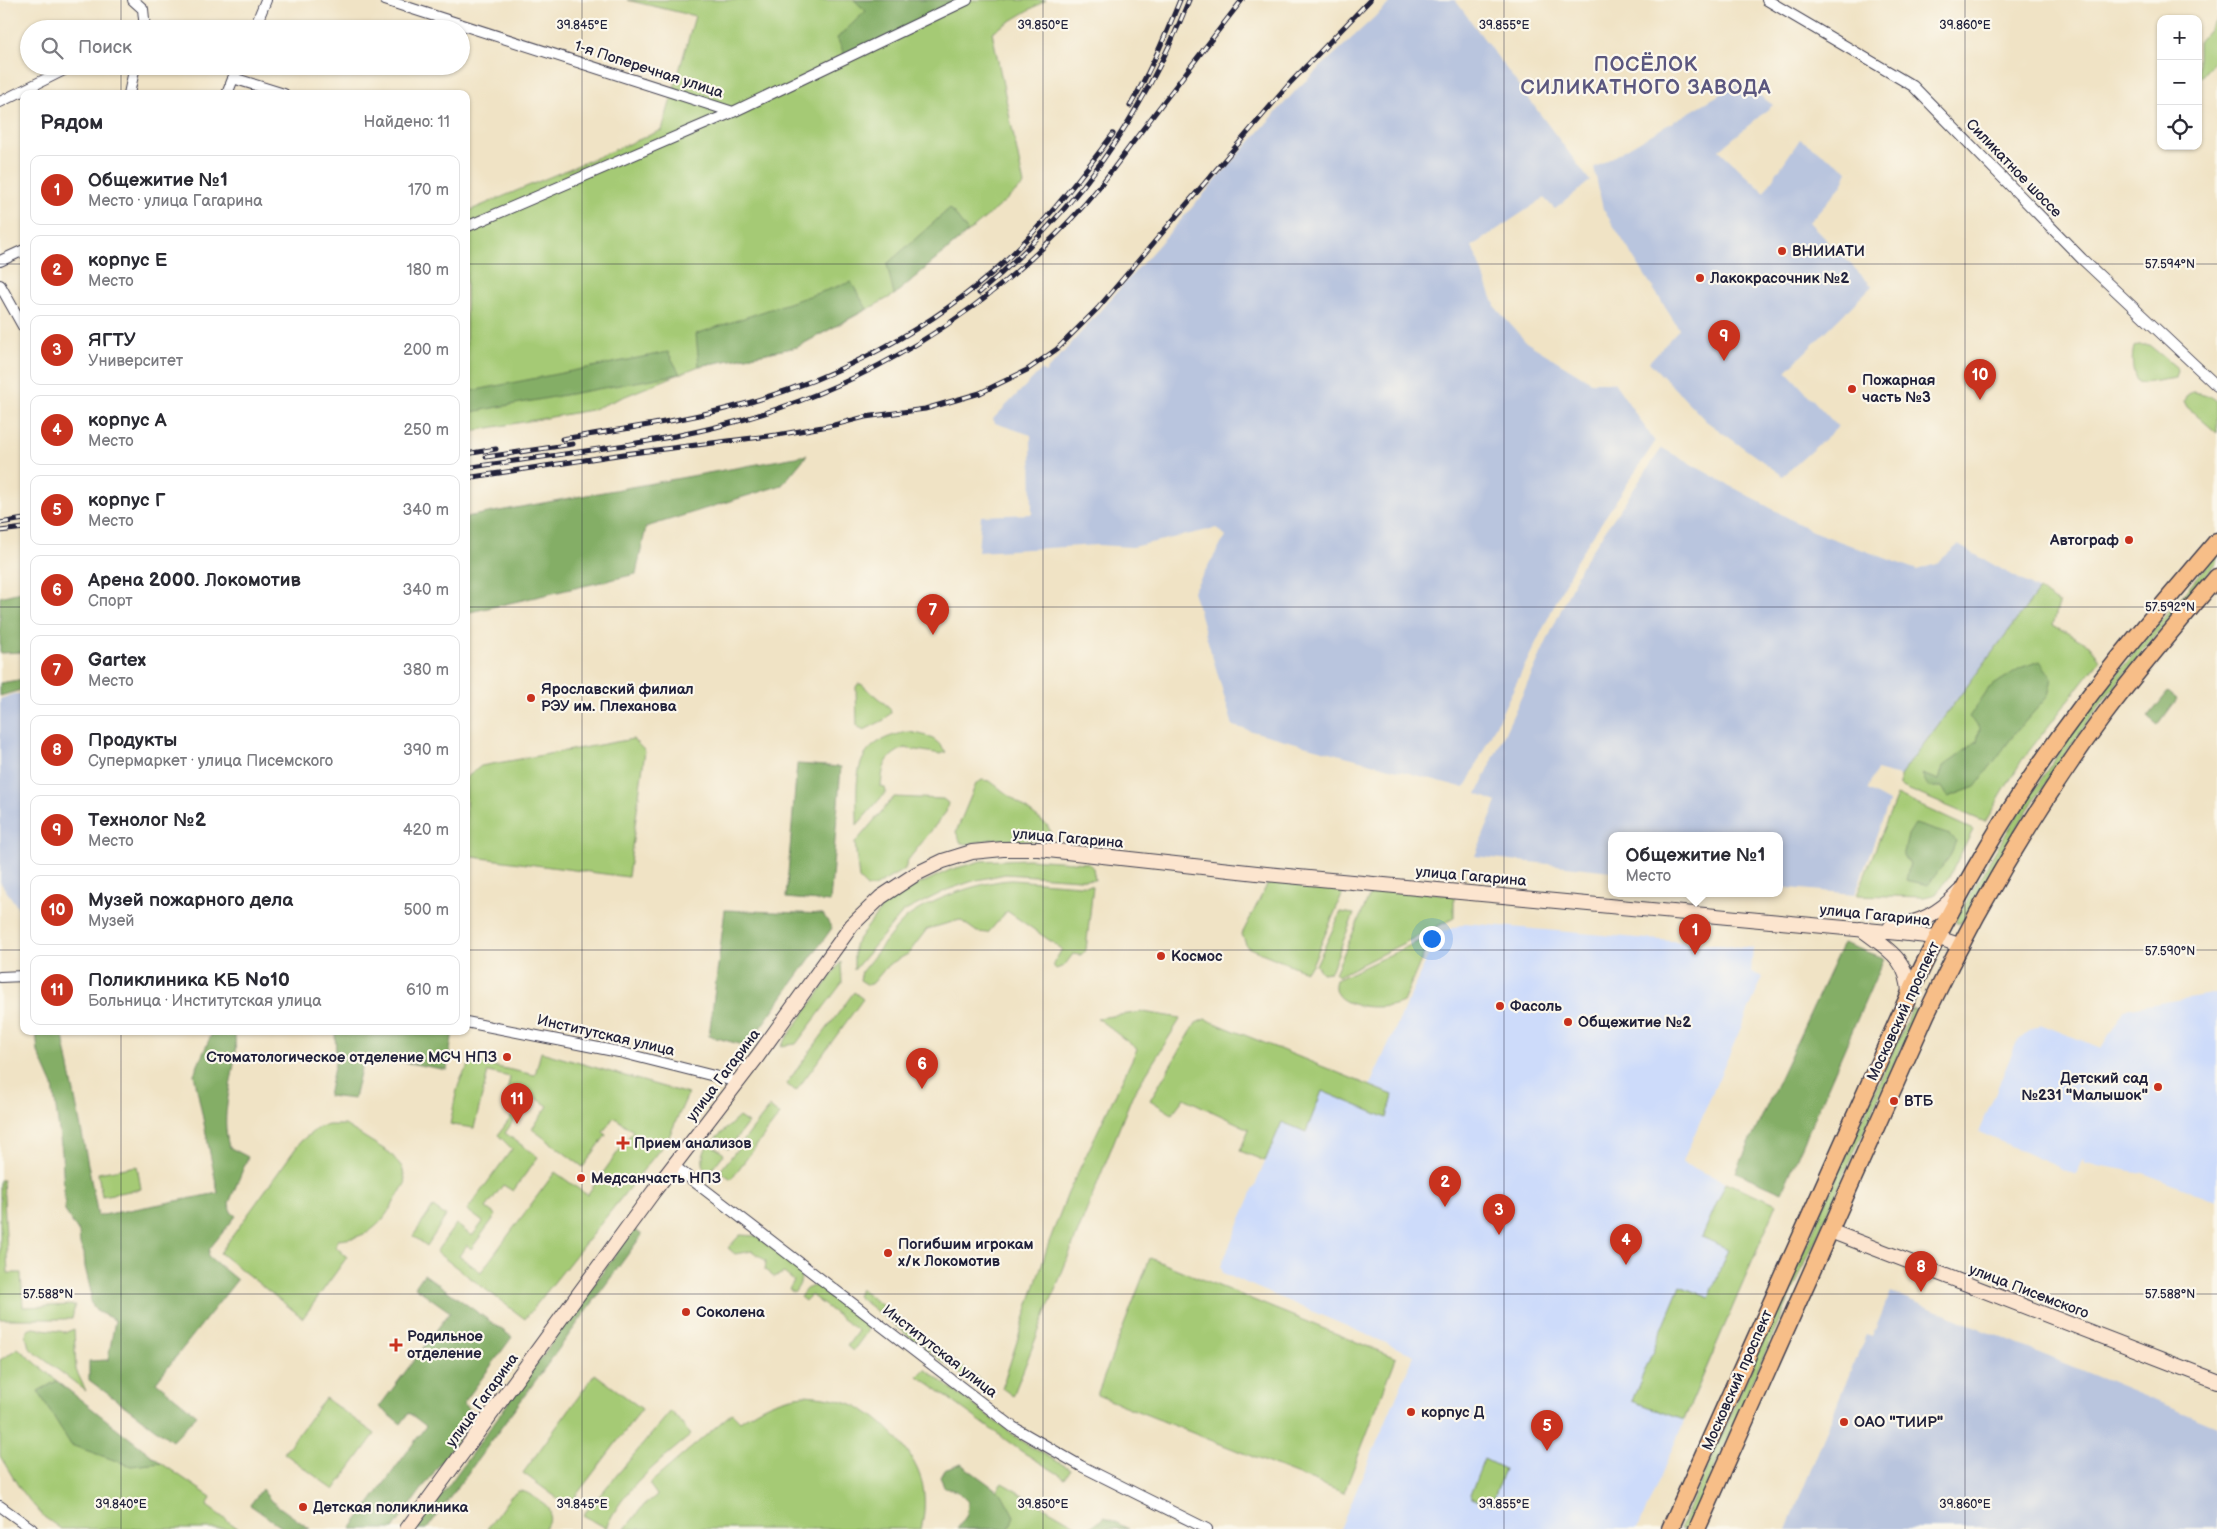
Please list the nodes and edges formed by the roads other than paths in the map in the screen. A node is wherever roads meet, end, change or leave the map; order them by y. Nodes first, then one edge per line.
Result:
1 (133, 0) edge
2 (266, 0) edge
3 (385, 0) edge
4 (967, 0) edge
5 (1767, 0) edge
6 (144, 20) edge
7 (258, 20) edge
8 (447, 20) edge
9 (470, 27) edge
10 (54, 75) edge
11 (133, 75) edge
12 (234, 75) edge
13 (233, 78) junction
14 (24, 90) edge
15 (130, 90) edge
16 (228, 90) edge
17 (271, 90) edge
18 (20, 92) edge
19 (0, 102) edge
20 (733, 112) junction
21 (470, 225) edge
22 (20, 252) edge
23 (0, 261) edge
24 (0, 285) edge
25 (20, 321) edge
26 (2217, 386) edge
27 (2217, 541) edge
28 (2217, 577) edge
29 (1963, 888) junction
30 (1860, 929) junction
31 (1936, 937) junction
32 (1959, 945) junction
33 (20, 976) edge
34 (0, 977) edge
35 (1909, 995) junction
36 (470, 1023) edge
37 (738, 1082) junction
38 (674, 1166) junction
39 (1830, 1231) junction
40 (2217, 1381) edge
41 (0, 1506) edge
42 (32, 1529) edge
43 (407, 1529) edge
44 (1207, 1529) edge
45 (1670, 1529) edge
46 (1697, 1529) edge

1 - 6 street
2 - 7 street
3 - 8 street, 1-я Поперечная улица
4 - 20 street
5 - 26 street, Силикатное шоссе
9 - 20 street, 1-я Поперечная улица
10 - 14 street
11 - 15 street
12 - 13 street
13 - 16 street
13 - 17 street
18 - 19 street
20 - 21 street
22 - 23 street
24 - 25 street
27 - 29 main road, Московский проспект
28 - 32 main road, Московский проспект
29 - 30 main road
29 - 31 main road, Московский проспект
30 - 31 main road, улица Гагарина
30 - 35 main road
30 - 37 main road, улица Гагарина
31 - 32 main road, улица Гагарина
31 - 35 main road, Московский проспект
32 - 39 main road, Московский проспект
33 - 34 street
35 - 45 main road, Московский проспект
36 - 37 street, Институтская улица
37 - 38 main road, улица Гагарина
38 - 43 main road, улица Гагарина
38 - 44 street, Институтская улица
39 - 40 main road, улица Писемского
39 - 46 main road, Московский проспект
41 - 42 street

